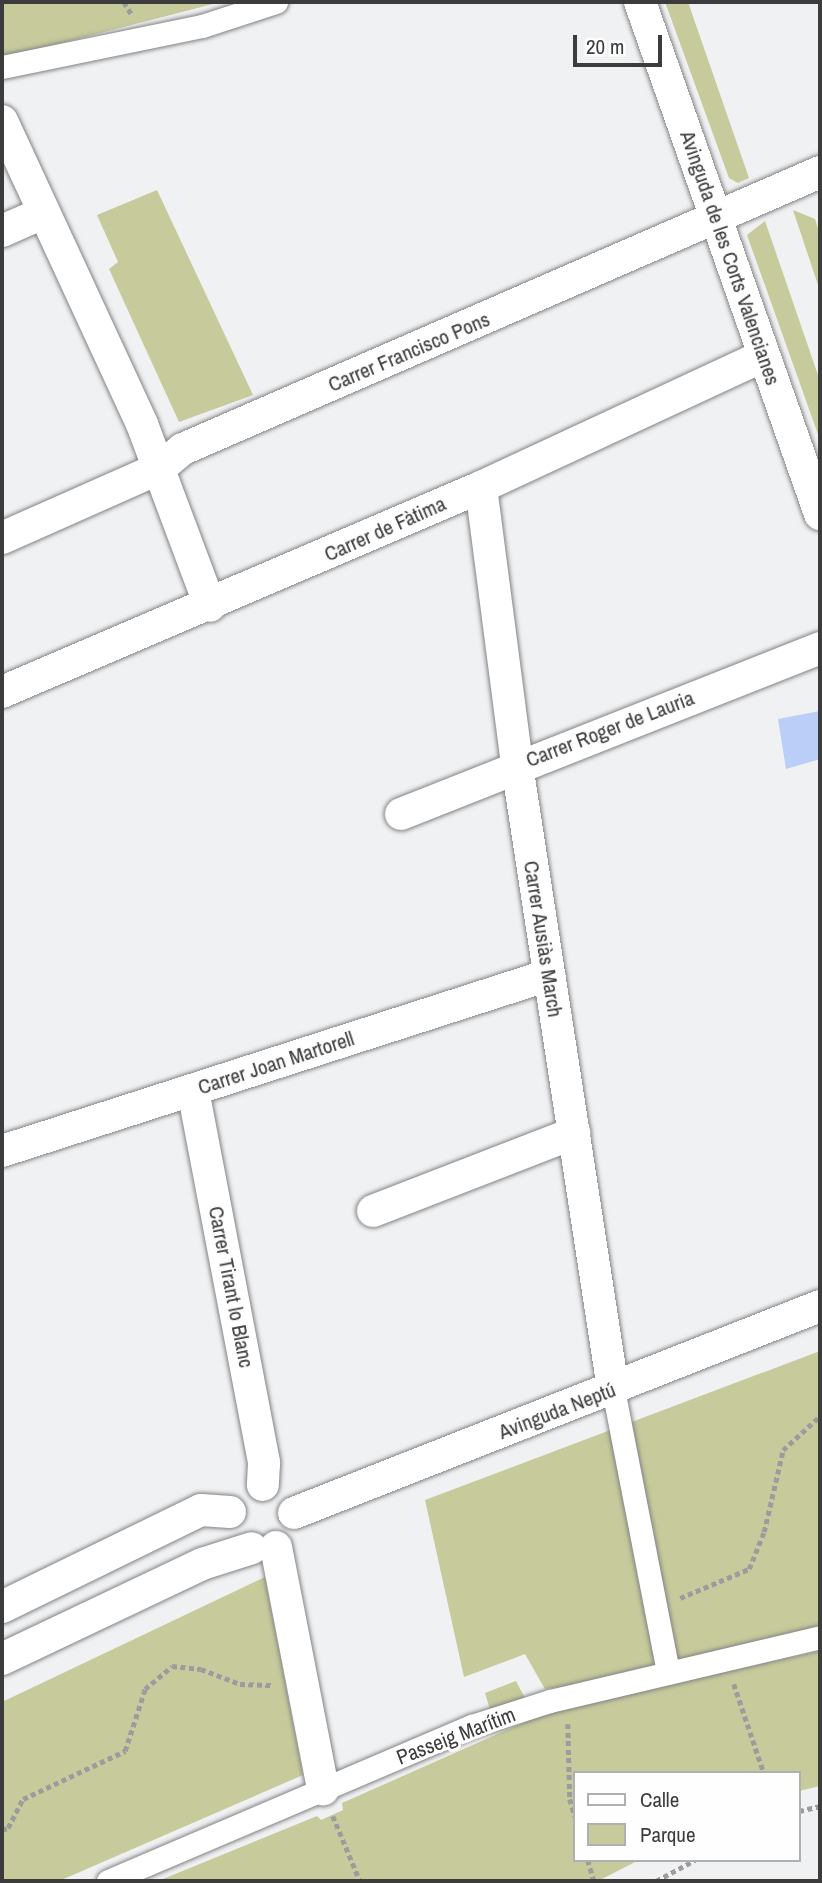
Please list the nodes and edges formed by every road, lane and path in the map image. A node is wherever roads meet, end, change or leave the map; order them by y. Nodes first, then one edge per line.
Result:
1 (276, 2) edge
2 (640, 2) edge
3 (2, 67) edge
4 (2, 121) edge
5 (820, 172) edge
6 (43, 213) junction
7 (717, 219) junction
8 (2, 231) edge
9 (763, 356) junction
10 (160, 468) junction
11 (481, 487) junction
12 (820, 514) edge
13 (2, 538) edge
14 (210, 606) junction
15 (820, 648) edge
16 (2, 692) edge
17 (517, 765) junction
18 (401, 814) dead end
19 (549, 975) junction
20 (193, 1090) junction
21 (574, 1133) junction
22 (2, 1151) edge
23 (373, 1211) dead end
24 (820, 1306) edge
25 (613, 1389) junction
26 (820, 1416) edge
27 (263, 1485) junction
28 (230, 1512) junction
29 (294, 1513) junction
30 (264, 1547) junction
31 (2, 1607) edge
32 (660, 1632) junction
33 (820, 1637) edge
34 (2, 1659) edge
35 (727, 1659) junction
36 (668, 1673) junction
37 (302, 1681) junction
38 (562, 1699) junction
39 (763, 1771) edge
40 (323, 1789) junction
41 (820, 1806) edge
42 (801, 1811) edge
43 (574, 1813) edge
44 (2, 1830) edge
45 (589, 1862) edge
46 (691, 1862) edge
47 (108, 1881) edge
48 (360, 1881) edge
49 (594, 1881) edge
50 (656, 1881) edge

1 - 3 street
2 - 7 street, Avinguda de les Corts Valencianes
4 - 6 street
5 - 7 street, Carrer Francisco Pons
6 - 8 street
6 - 10 street
7 - 9 street, Avinguda de les Corts Valencianes
7 - 10 street, Carrer Francisco Pons
9 - 11 street, Carrer de Fàtima
9 - 12 street, Avinguda de les Corts Valencianes
10 - 13 street, Carrer Francisco Pons
10 - 14 street
11 - 14 street, Carrer de Fàtima
11 - 17 street, Carrer Ausiàs March
14 - 16 street, Carrer de Fàtima
15 - 17 street, Carrer Roger de Lauria
17 - 18 street, Carrer Roger de Lauria
17 - 19 street, Carrer Ausiàs March
19 - 20 street, Carrer Joan Martorell
19 - 21 street, Carrer Ausiàs March
20 - 22 street, Carrer Joan Martorell
20 - 27 street, Carrer Tirant lo Blanc
21 - 23 street
21 - 25 street, Carrer Ausiàs March
24 - 25 street, Avinguda Neptú
25 - 29 street, Avinguda Neptú
25 - 32 street
26 - 32 path
27 - 28 street
27 - 29 street
28 - 30 street
28 - 31 street
29 - 30 street
30 - 34 street
30 - 37 street
32 - 36 street
33 - 35 street, Passeig Marítim
35 - 36 street, Passeig Marítim
35 - 39 path
36 - 38 street, Passeig Marítim
37 - 40 street
37 - 44 path
38 - 40 street, Passeig Marítim
38 - 43 path
40 - 47 street, Passeig Marítim
40 - 48 path
41 - 42 path
45 - 49 path
46 - 50 path

